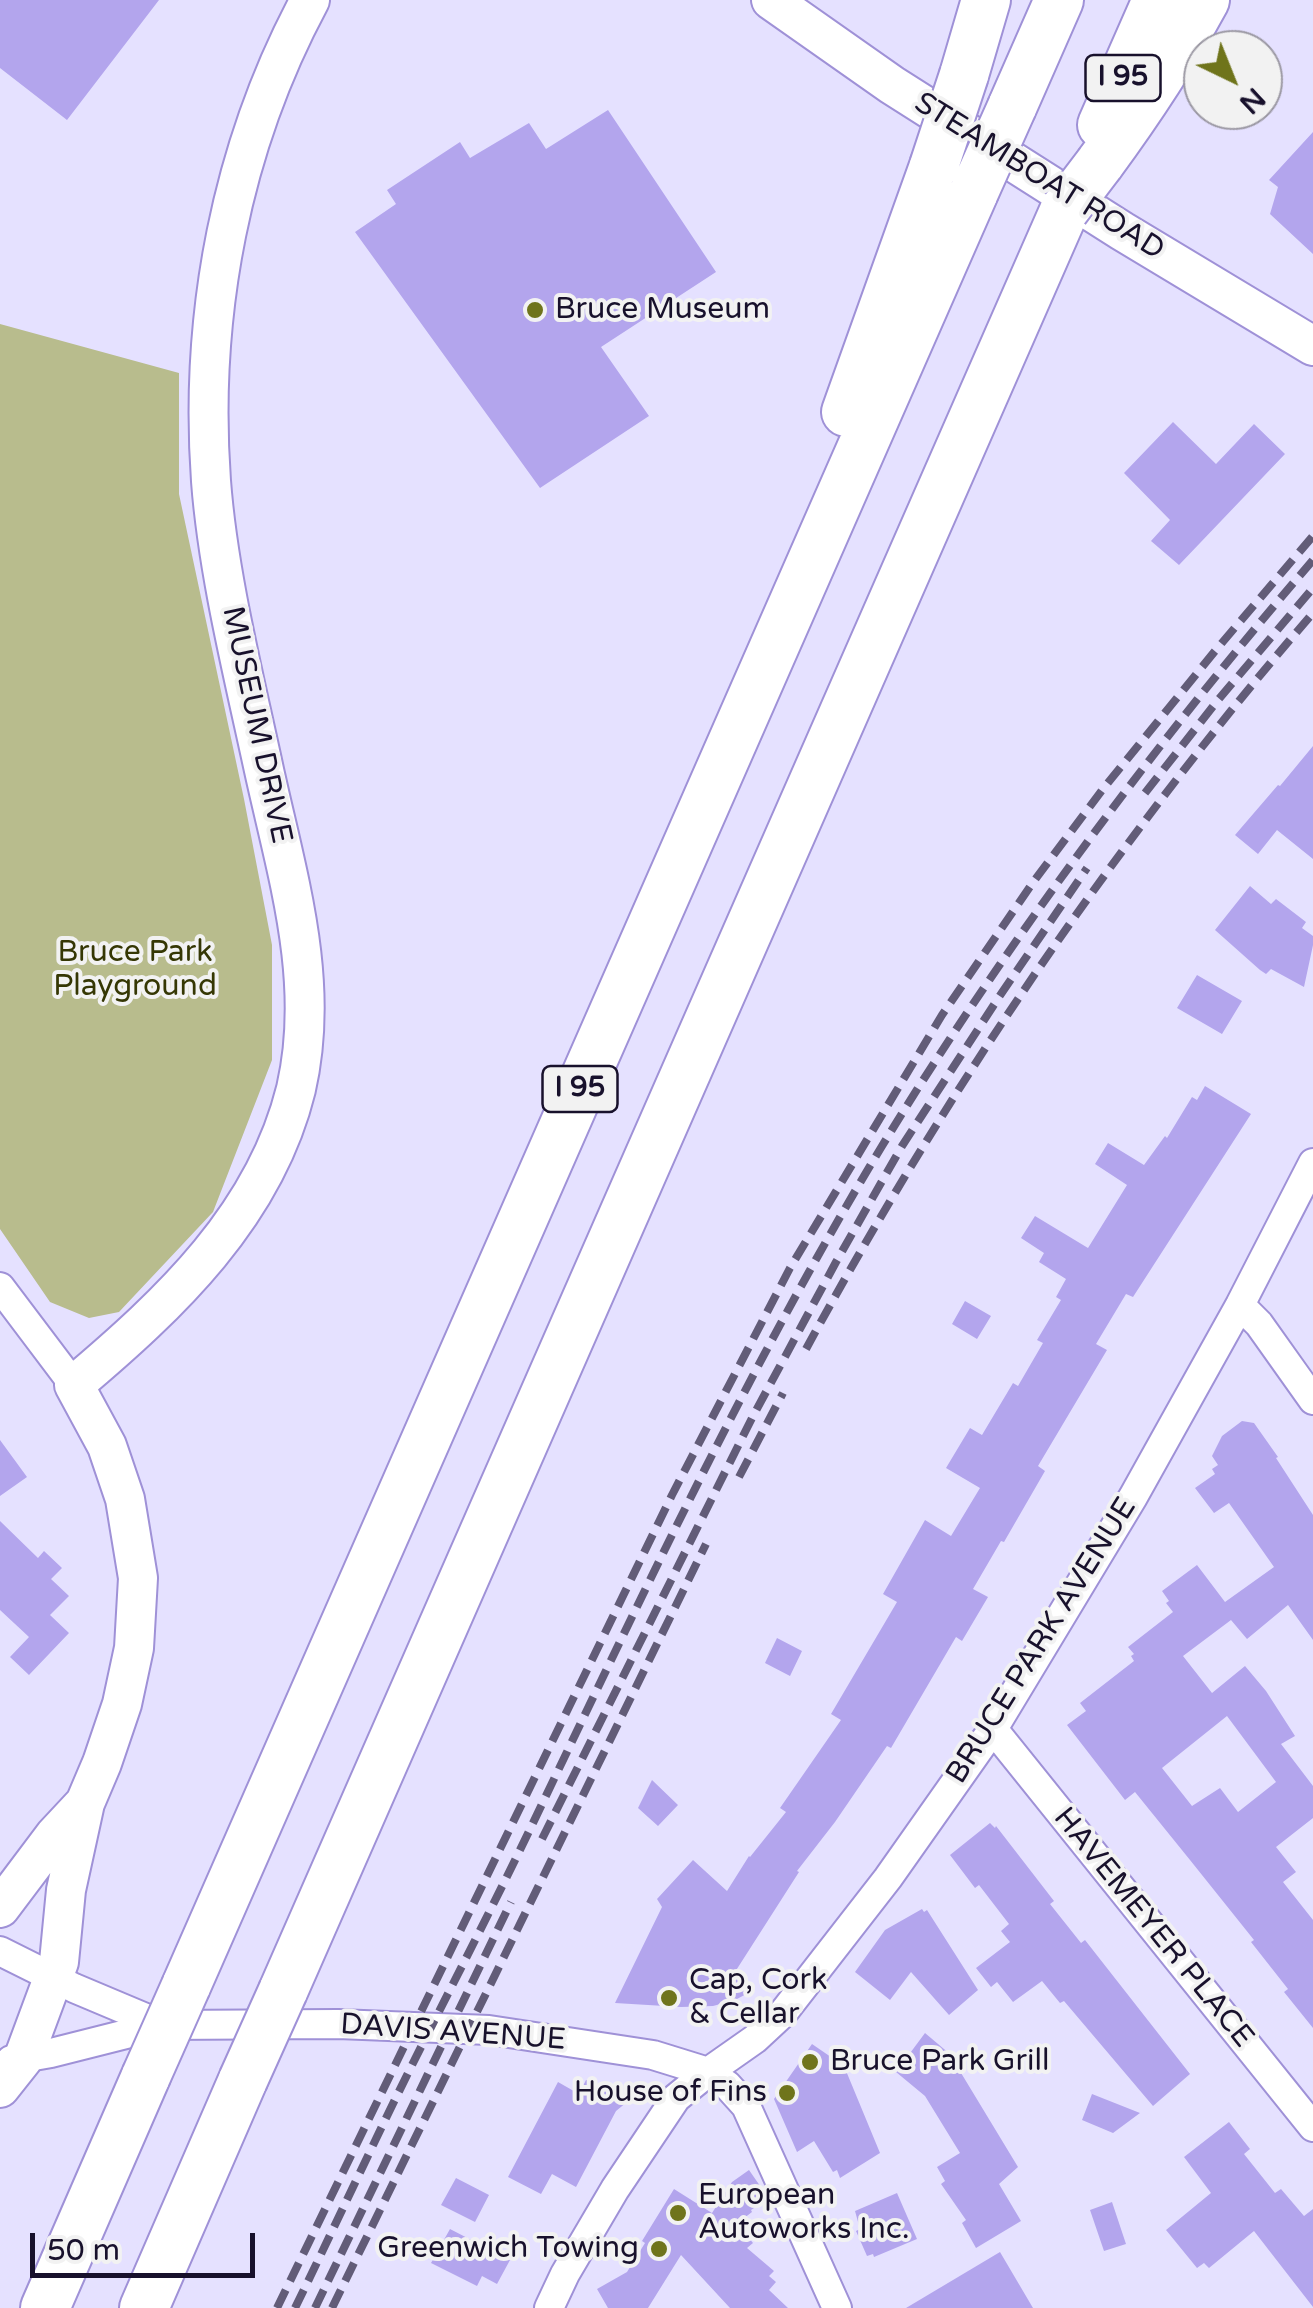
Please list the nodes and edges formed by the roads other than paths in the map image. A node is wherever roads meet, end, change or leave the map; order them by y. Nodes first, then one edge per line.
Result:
1 (310, 0) edge
2 (771, 0) edge
3 (986, 0) edge
4 (1059, 0) edge
5 (1157, 0) edge
6 (1205, 0) edge
7 (1094, 160) junction
8 (1313, 346) edge
9 (698, 820) junction
10 (1313, 1163) edge
11 (0, 1287) edge
12 (1240, 1304) junction
13 (74, 1384) junction
14 (1313, 1400) edge
15 (993, 1729) junction
16 (85, 1803) junction
17 (0, 1908) edge
18 (0, 1951) edge
19 (54, 1978) junction
20 (174, 2006) junction
21 (8, 2069) edge
22 (708, 2072) junction
23 (1313, 2126) edge
24 (45, 2308) edge
25 (144, 2308) edge
26 (549, 2308) edge
27 (837, 2308) edge

1 - 13 main road, MUSEUM DRIVE
2 - 8 main road, STEAMBOAT ROAD
3 - 9 highway, bridge
4 - 9 highway, I 95, bridge
5 - 7 highway, I 95
6 - 7 highway
7 - 25 highway, bridge
9 - 20 highway, I 95
10 - 12 street, BRUCE PARK AVENUE
11 - 13 street
12 - 14 street
12 - 15 street, BRUCE PARK AVENUE
13 - 16 main road
15 - 22 street, BRUCE PARK AVENUE
15 - 23 street, HAVEMEYER PLACE
16 - 17 main road
16 - 19 main road
18 - 19 street, DAVIS AVENUE
19 - 20 street, DAVIS AVENUE
19 - 21 main road, DAVIS AVENUE
20 - 21 street, DAVIS AVENUE
20 - 22 street, DAVIS AVENUE
20 - 24 highway, I 95, bridge
22 - 26 street, BRUCE PARK AVENUE
22 - 27 street, DAVIS AVENUE

